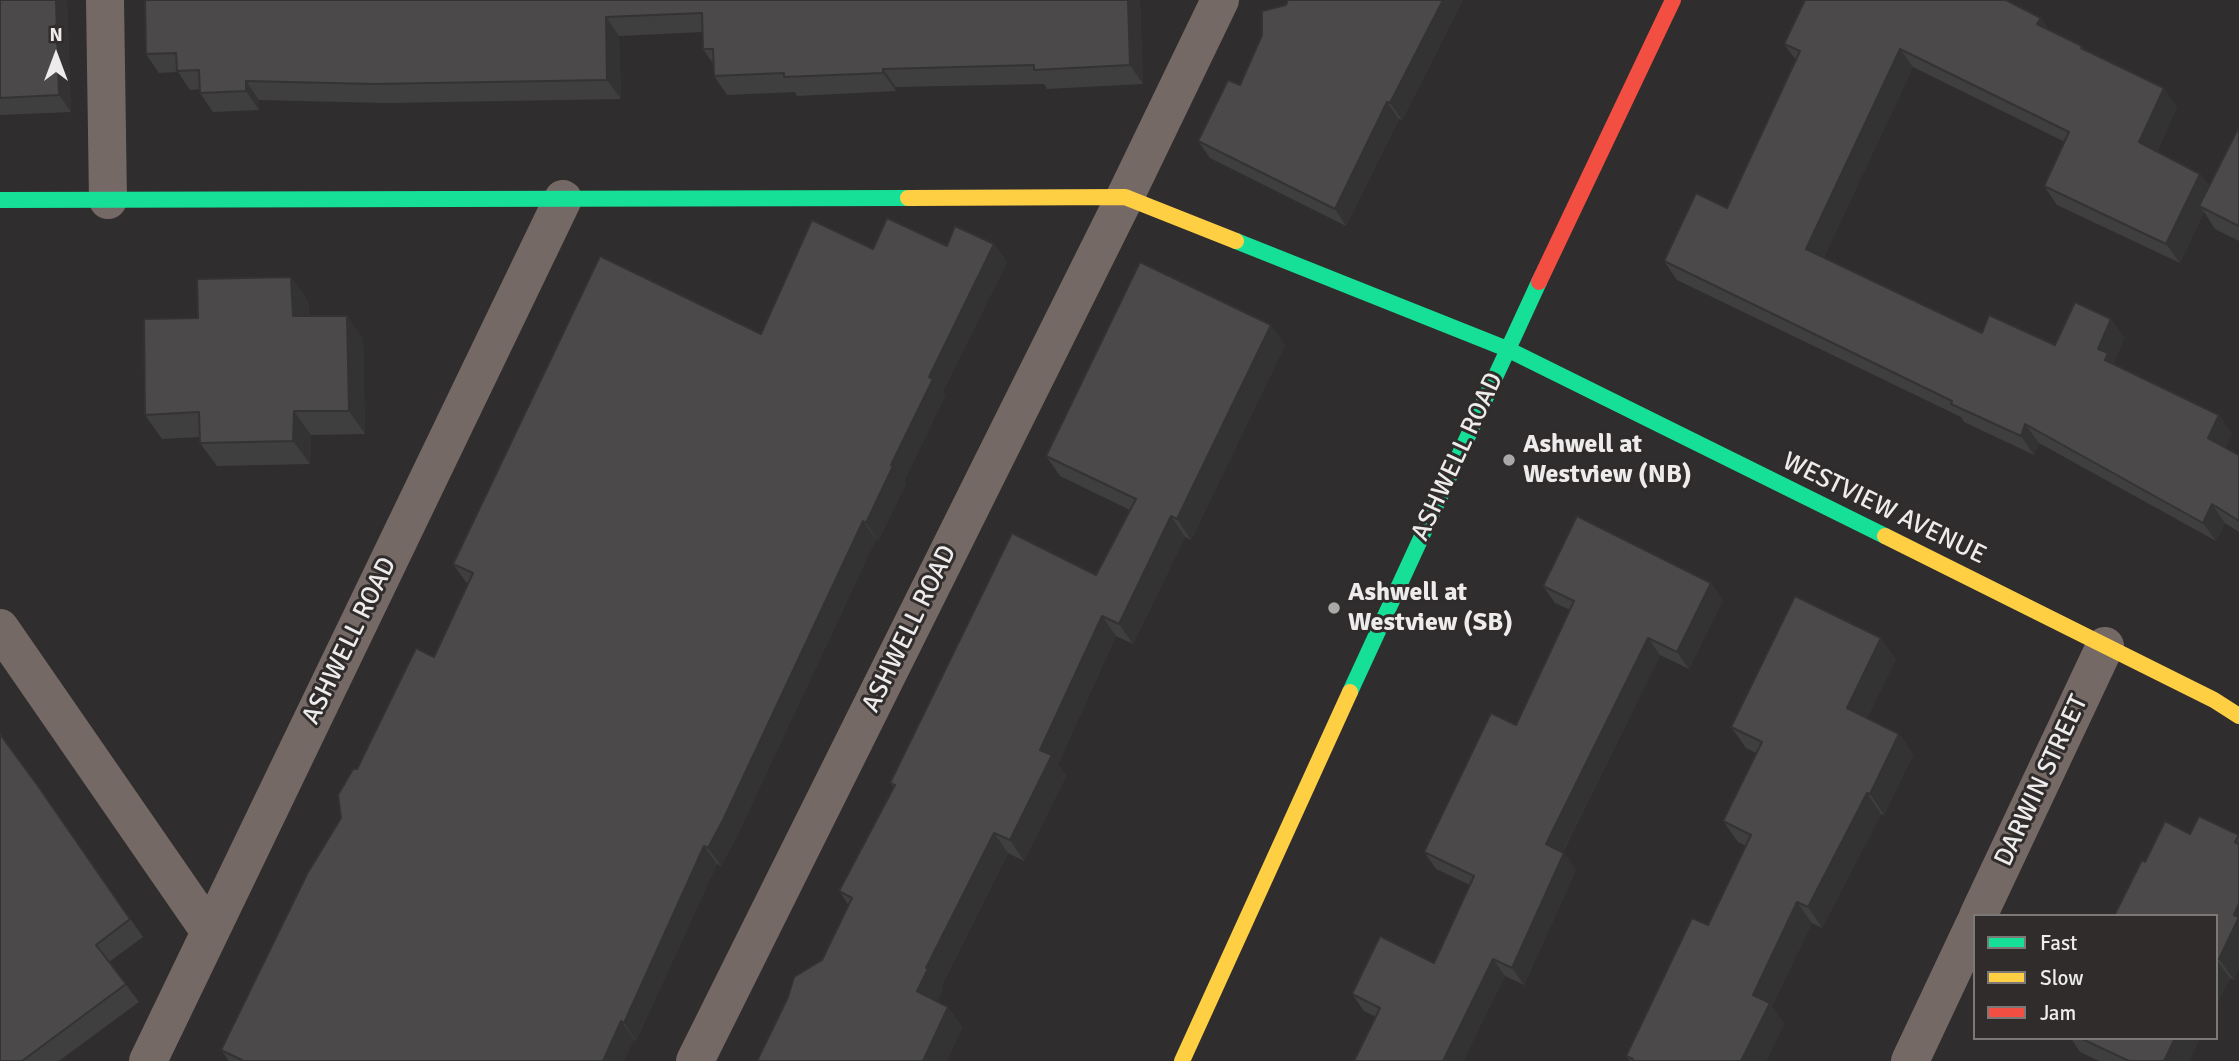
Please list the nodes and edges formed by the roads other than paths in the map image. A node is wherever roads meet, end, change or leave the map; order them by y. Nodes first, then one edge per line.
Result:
1 (105, 0) edge
2 (1220, 0) edge
3 (1673, 0) edge
4 (1125, 197) junction
5 (563, 199) junction
6 (0, 200) edge
7 (108, 200) junction
8 (1507, 349) junction
9 (0, 628) edge
10 (2105, 646) junction
11 (2239, 716) edge
12 (1979, 914) edge
13 (1973, 927) edge
14 (210, 932) junction
15 (148, 1061) edge
16 (695, 1061) edge
17 (1182, 1061) edge
18 (1910, 1061) edge

1 - 7 street
2 - 4 street, ASHWELL ROAD
3 - 8 street, ASHWELL ROAD
4 - 5 street, ASHWELL ROAD
4 - 8 street, ASHWELL ROAD
4 - 16 street, ASHWELL ROAD
5 - 7 street, ASHWELL ROAD
5 - 14 street, ASHWELL ROAD
6 - 7 street, ASHWELL ROAD
8 - 10 street, WESTVIEW AVENUE
8 - 17 street, ASHWELL ROAD
9 - 14 street
10 - 11 street, WESTVIEW AVENUE
10 - 12 street, DARWIN STREET
13 - 18 street
14 - 15 street, ASHWELL ROAD

